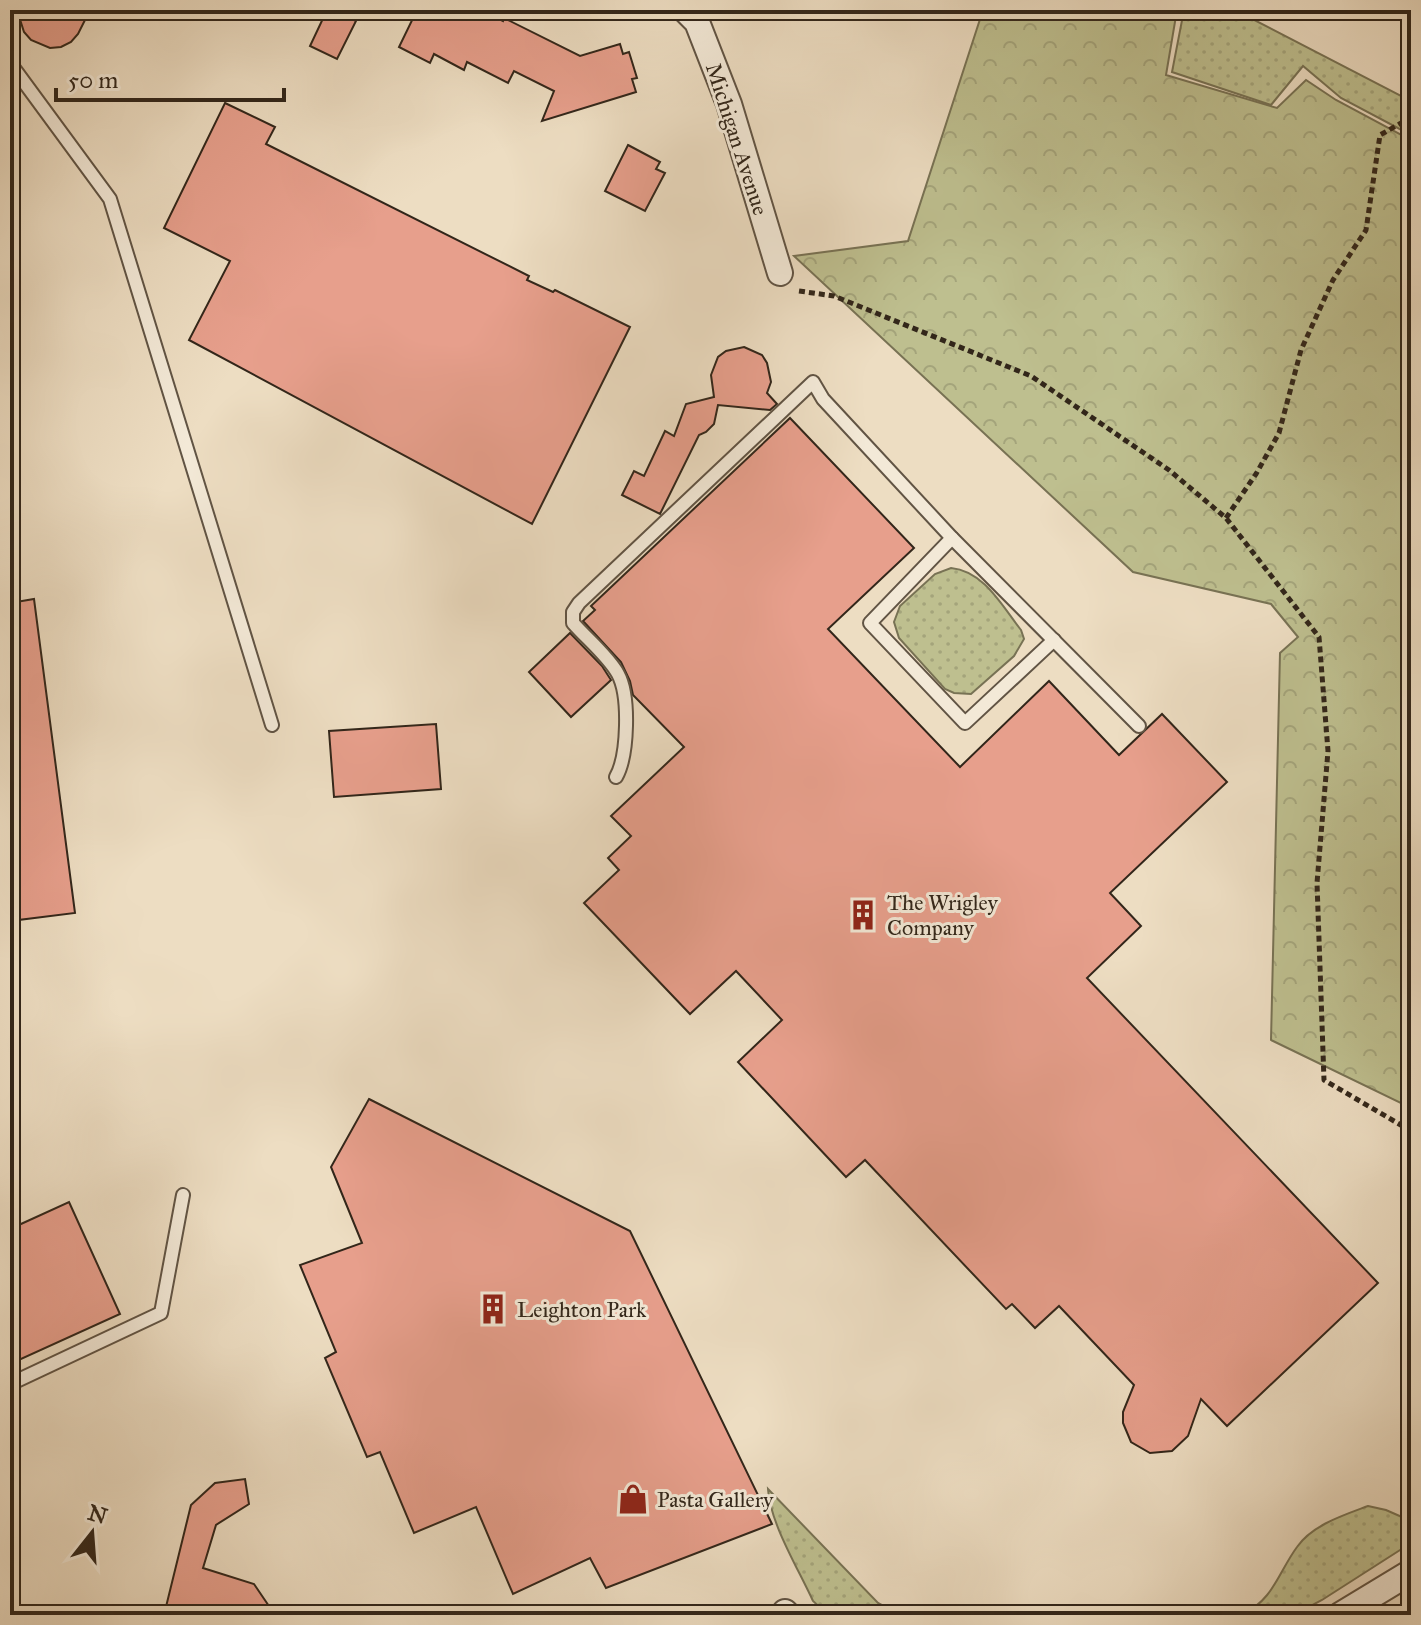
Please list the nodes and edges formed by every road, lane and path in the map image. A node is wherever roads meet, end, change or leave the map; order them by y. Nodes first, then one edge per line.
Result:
1 (685, 10) edge
2 (10, 63) edge
3 (1411, 125) edge
4 (784, 285) joint
5 (1226, 518) junction
6 (952, 538) junction
7 (1054, 640) junction
8 (272, 725) dead end
9 (1139, 726) dead end
10 (616, 777) dead end
11 (1411, 1131) edge
12 (183, 1195) dead end
13 (10, 1384) edge
14 (1411, 1572) edge
15 (1340, 1615) edge

1 - 4 street, Michigan Avenue
2 - 8 lane
3 - 5 path
4 - 5 path
5 - 11 path
6 - 7 lane
6 - 7 lane
6 - 10 lane
7 - 9 lane
12 - 13 lane
14 - 15 street

